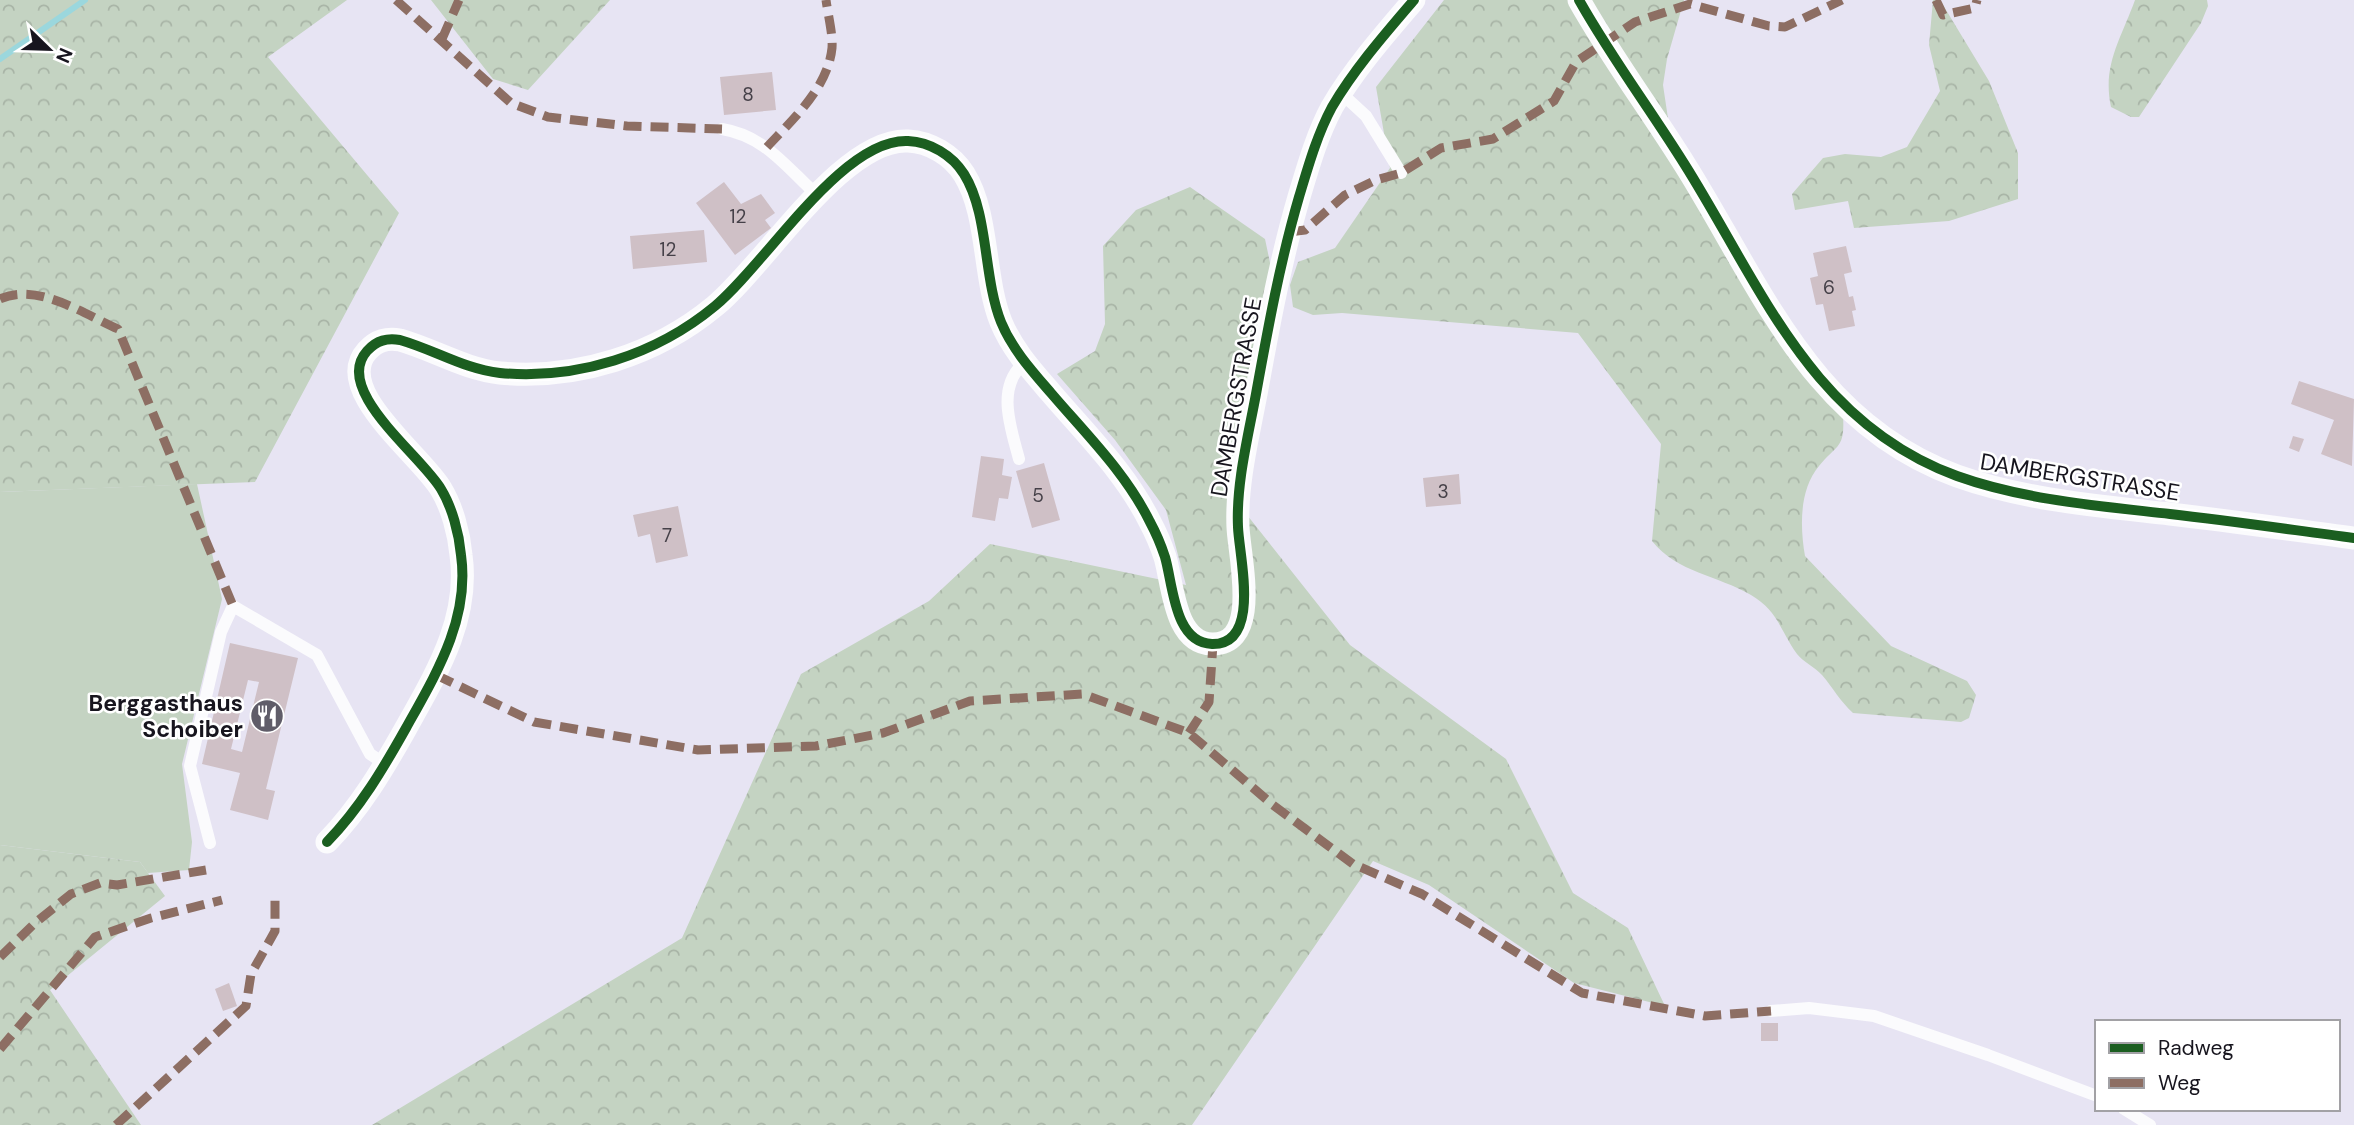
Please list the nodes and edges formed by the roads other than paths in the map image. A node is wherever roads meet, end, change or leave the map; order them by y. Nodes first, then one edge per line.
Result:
1 (1414, 0) edge
2 (1579, 0) edge
3 (1342, 93) junction
4 (722, 129) dead end
5 (1401, 173) dead end
6 (817, 195) junction
7 (1025, 362) junction
8 (1019, 459) dead end
9 (2354, 538) edge
10 (385, 764) junction
11 (327, 842) dead end
12 (210, 843) dead end
13 (1771, 1011) dead end
14 (2095, 1095) edge
15 (2127, 1111) edge
16 (2150, 1125) edge

1 - 3 street, DAMBERGSTRASSE
2 - 9 street, DAMBERGSTRASSE
3 - 5 lane
3 - 7 street, DAMBERGSTRASSE
4 - 6 lane
6 - 7 street, DAMBERGSTRASSE
6 - 10 street, DAMBERGSTRASSE
7 - 8 lane
10 - 11 street, DAMBERGSTRASSE
10 - 12 lane
13 - 14 lane
15 - 16 lane

